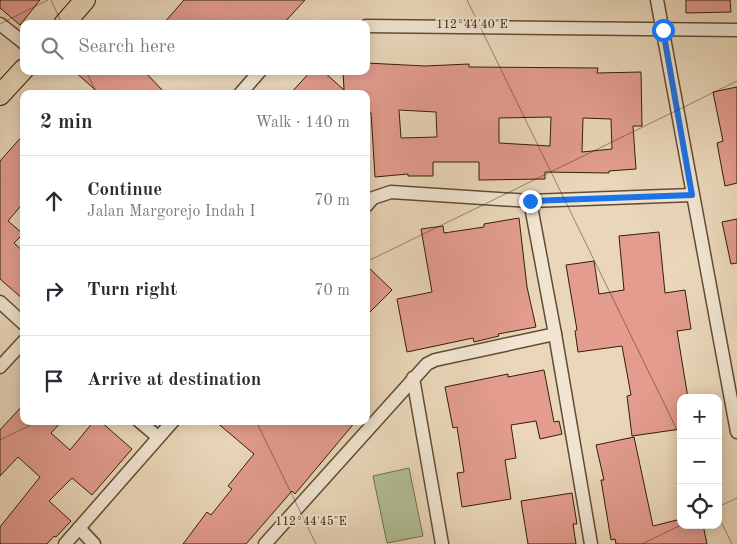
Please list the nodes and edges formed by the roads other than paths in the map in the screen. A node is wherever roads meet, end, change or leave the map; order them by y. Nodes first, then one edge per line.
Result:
1 (86, 0) edge
2 (657, 0) edge
3 (68, 20) edge
4 (0, 24) edge
5 (370, 26) edge
6 (663, 30) junction
7 (737, 30) edge
8 (20, 40) edge
9 (20, 73) edge
10 (257, 75) edge
11 (243, 90) edge
12 (0, 95) edge
13 (692, 195) junction
14 (370, 201) edge
15 (530, 201) junction
16 (0, 302) edge
17 (20, 320) edge
18 (555, 334) junction
19 (20, 345) edge
20 (0, 367) edge
21 (414, 378) junction
22 (143, 425) edge
23 (169, 425) edge
24 (737, 432) edge
25 (158, 438) junction
26 (78, 528) junction
27 (65, 544) edge
28 (94, 544) edge
29 (265, 544) edge
30 (442, 544) edge
31 (591, 544) edge

1 - 3 main road
2 - 6 street
4 - 8 street
5 - 6 street
6 - 7 street
6 - 13 street
9 - 12 main road
10 - 11 street
13 - 15 street
13 - 24 street
14 - 15 street
15 - 18 street
16 - 17 street
18 - 21 street
18 - 31 street
19 - 20 street
21 - 29 street
21 - 30 street
22 - 25 street
23 - 25 street
25 - 26 street
26 - 27 street
26 - 28 street

